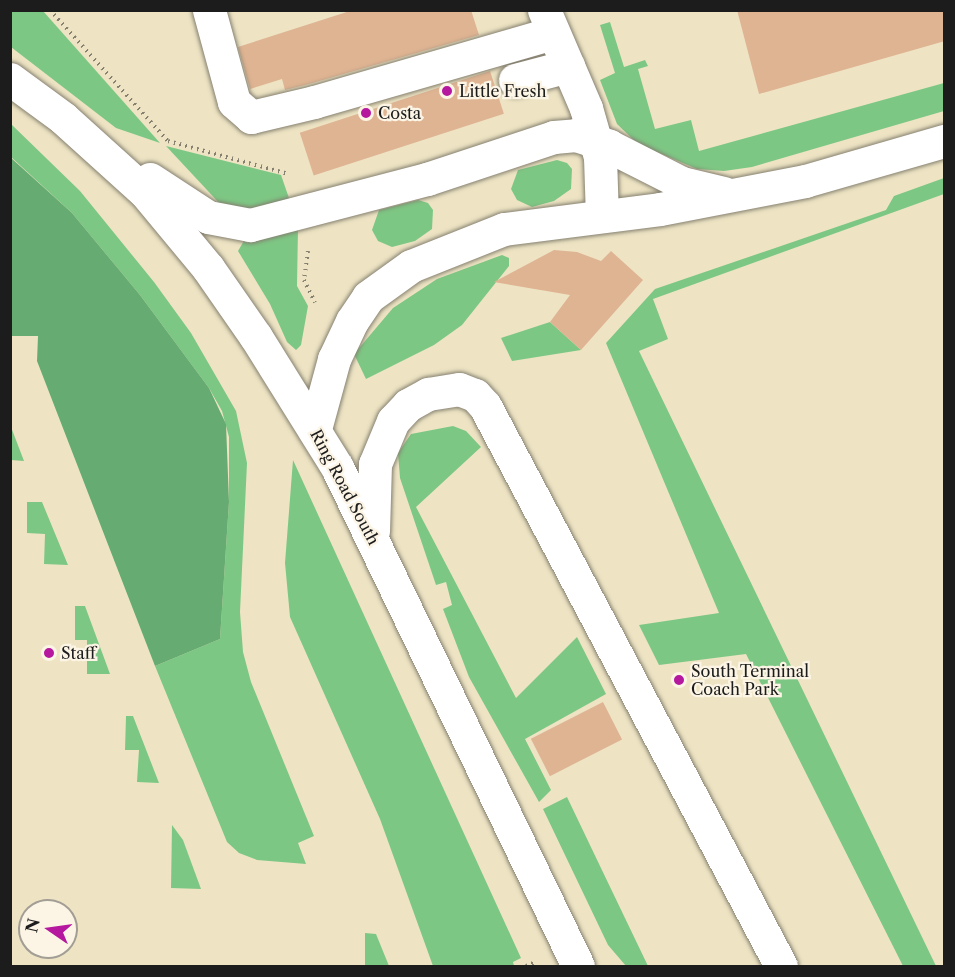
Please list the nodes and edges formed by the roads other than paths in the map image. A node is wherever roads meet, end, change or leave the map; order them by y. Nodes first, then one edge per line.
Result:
1 (208, 10) edge
2 (549, 22) edge
3 (568, 66) junction
4 (10, 79) edge
5 (515, 80) dead end
6 (63, 118) junction
7 (595, 140) junction
8 (945, 141) edge
9 (735, 195) junction
10 (602, 216) junction
11 (315, 429) junction
12 (375, 544) junction
13 (578, 966) edge
14 (781, 966) edge

1 - 2 street
2 - 3 street
3 - 5 street
3 - 7 street
4 - 6 street, Ring Road South
6 - 7 street
6 - 11 street, Ring Road South
7 - 9 street
7 - 10 street
8 - 9 street
9 - 10 street
10 - 11 street
11 - 12 street, Ring Road South
12 - 13 street, Ring Road South
12 - 14 street

